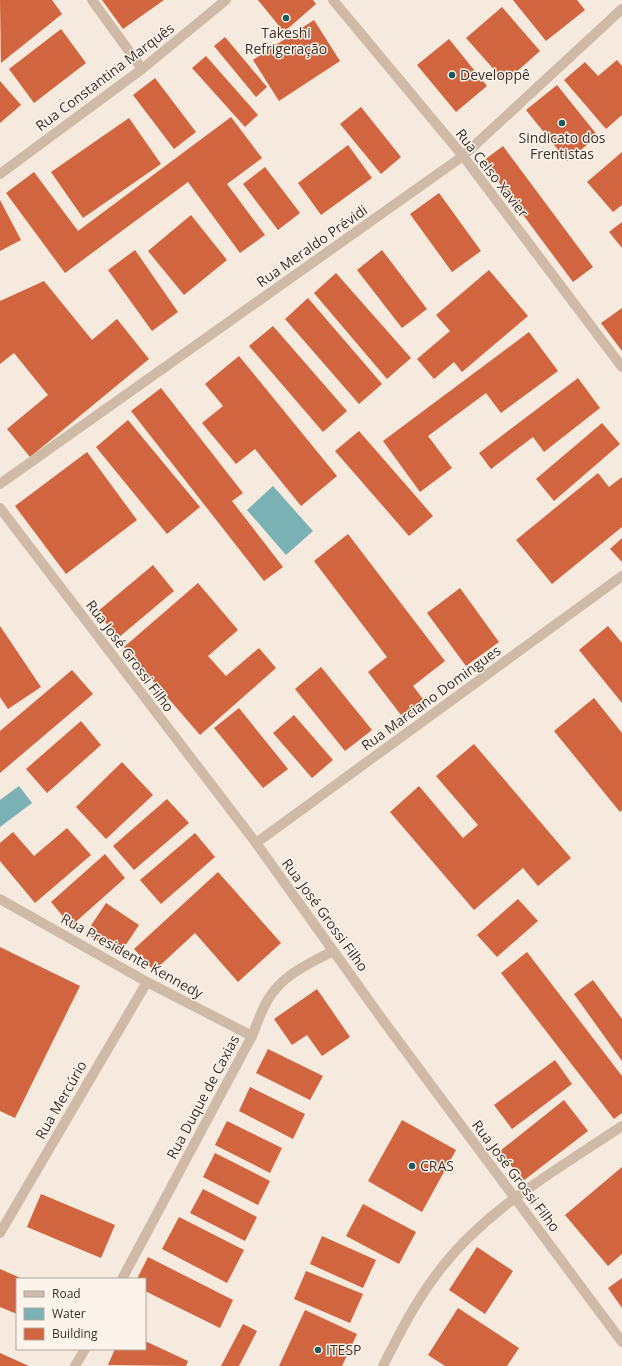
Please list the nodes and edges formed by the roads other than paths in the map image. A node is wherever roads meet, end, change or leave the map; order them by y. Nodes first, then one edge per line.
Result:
1 (92, 0) edge
2 (226, 0) edge
3 (333, 0) edge
4 (622, 9) edge
5 (142, 69) junction
6 (463, 156) junction
7 (0, 174) edge
8 (622, 367) edge
9 (0, 484) edge
10 (0, 508) edge
11 (622, 576) edge
12 (256, 844) junction
13 (0, 899) edge
14 (333, 951) junction
15 (147, 982) junction
16 (252, 1036) junction
17 (622, 1126) edge
18 (515, 1198) junction
19 (0, 1233) edge
20 (123, 1278) edge
21 (622, 1342) edge
22 (84, 1350) edge
23 (76, 1366) edge
24 (383, 1366) edge

1 - 5 street
2 - 5 street, Rua Constantina Marquês
3 - 6 street, Rua Celso Xavier
4 - 6 street, Rua Meraldo Prévidi
5 - 7 street, Rua Constantina Marquês
6 - 8 street, Rua Celso Xavier
6 - 9 street, Rua Meraldo Prévidi
10 - 12 street, Rua José Grossi Filho
11 - 12 street, Rua Marciano Domingues
12 - 14 street, Rua José Grossi Filho
13 - 15 street, Rua Presidente Kennedy
14 - 16 street, Rua Duque de Caxias
14 - 18 street, Rua José Grossi Filho
15 - 16 street, Rua Presidente Kennedy
15 - 19 street, Rua Mercúrio
16 - 20 street, Rua Duque de Caxias
17 - 18 street
18 - 21 street, Rua José Grossi Filho
18 - 24 street
22 - 23 street

